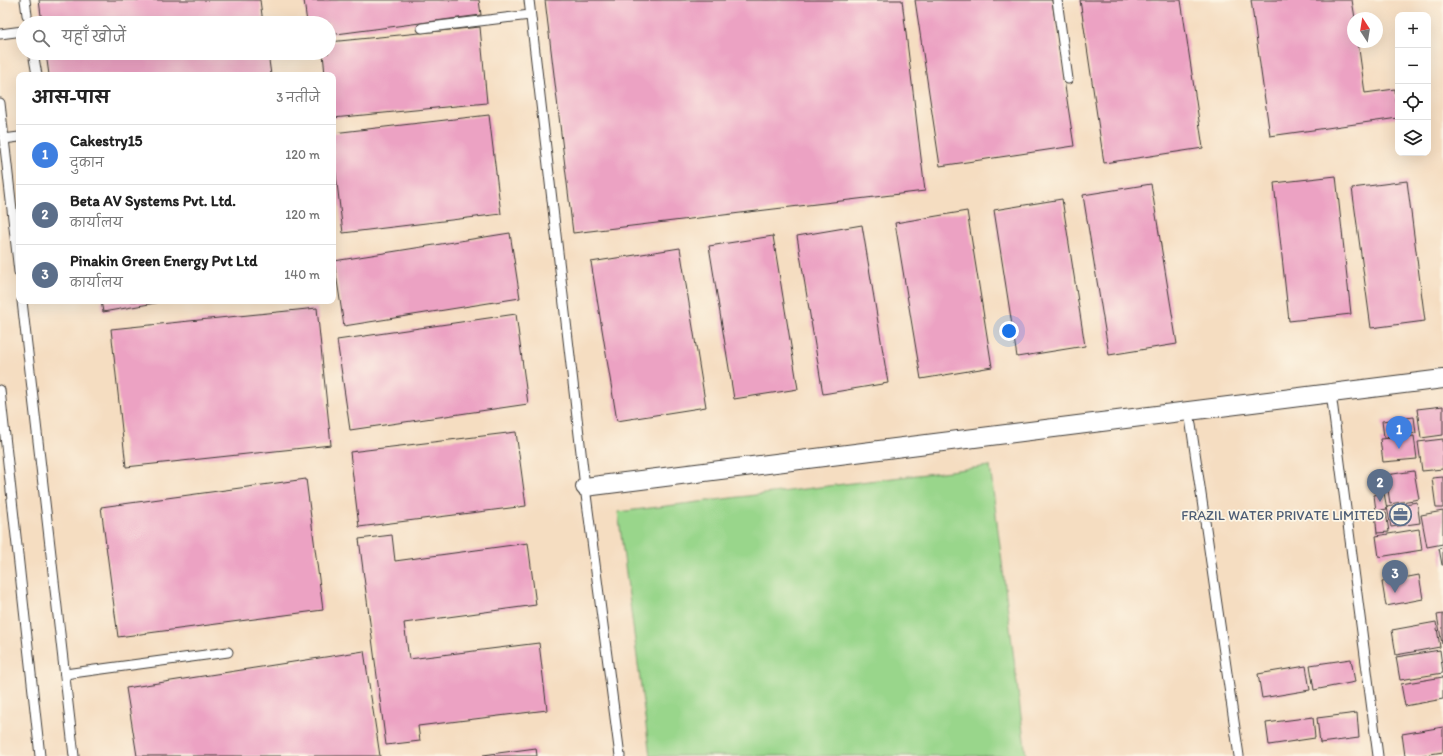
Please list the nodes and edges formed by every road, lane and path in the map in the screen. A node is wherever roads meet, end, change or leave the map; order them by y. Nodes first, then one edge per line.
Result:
1 (25, 0) edge
2 (529, 0) edge
3 (1057, 0) edge
4 (27, 15) dead end
5 (530, 15) junction
6 (422, 28) dead end
7 (16, 32) edge
8 (0, 34) edge
9 (34, 60) edge
10 (36, 72) edge
11 (1068, 79) dead end
12 (0, 103) edge
13 (16, 137) edge
14 (4, 139) junction
15 (16, 245) edge
16 (22, 304) edge
17 (1443, 379) edge
18 (0, 390) edge
19 (1332, 393) junction
20 (1190, 411) junction
21 (585, 487) junction
22 (228, 652) dead end
23 (65, 674) junction
24 (40, 756) edge
25 (74, 756) edge
26 (620, 756) edge
27 (1239, 756) edge
28 (1378, 756) edge

1 - 4 lane
2 - 5 lane
3 - 11 lane
5 - 6 lane
5 - 21 lane
7 - 8 lane
9 - 10 lane
12 - 14 lane
13 - 14 lane
14 - 15 lane
16 - 23 lane
17 - 19 street
18 - 24 lane
19 - 20 street
19 - 28 lane
20 - 21 street
20 - 27 lane
21 - 26 lane
22 - 23 lane
23 - 25 lane

